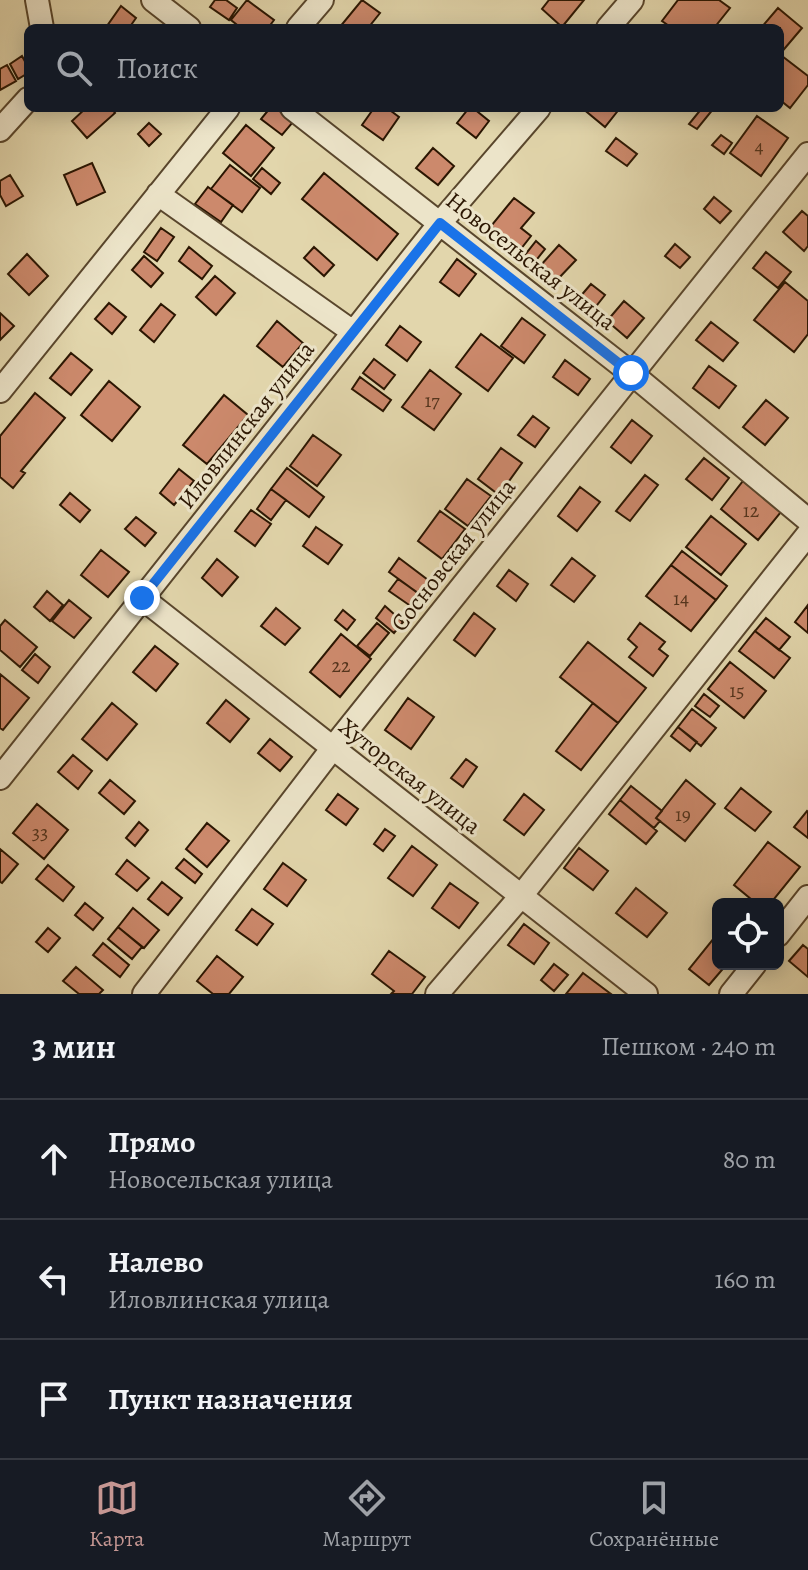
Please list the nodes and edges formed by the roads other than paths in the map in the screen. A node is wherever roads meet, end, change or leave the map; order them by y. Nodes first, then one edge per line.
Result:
1 (37, 0) edge
2 (153, 0) edge
3 (322, 0) edge
4 (632, 0) edge
5 (41, 24) edge
6 (184, 24) edge
7 (301, 24) edge
8 (611, 24) edge
9 (24, 103) edge
10 (225, 112) edge
11 (297, 112) edge
12 (536, 112) edge
13 (0, 130) edge
14 (808, 154) edge
15 (158, 194) junction
16 (440, 223) junction
17 (353, 332) junction
18 (631, 373) junction
19 (0, 391) edge
20 (808, 520) edge
21 (808, 534) edge
22 (142, 598) junction
23 (332, 749) junction
24 (0, 778) edge
25 (521, 896) junction
26 (808, 897) edge
27 (784, 927) edge
28 (750, 970) edge
29 (144, 994) edge
30 (437, 994) edge
31 (646, 994) edge
32 (731, 994) edge

1 - 5 street
2 - 6 street
3 - 7 street
4 - 8 street
9 - 13 street
10 - 15 street
11 - 16 street, Новосельская улица
12 - 16 street, Иловлинская улица
14 - 18 street, Сосновская улица
15 - 17 street
15 - 19 street
16 - 17 street, Иловлинская улица
16 - 18 street, Новосельская улица
17 - 22 street, Иловлинская улица
18 - 20 street, Новосельская улица
18 - 23 street, Сосновская улица
21 - 25 street
22 - 23 street, Хуторская улица
22 - 24 street, Иловлинская улица
23 - 25 street, Хуторская улица
23 - 29 street, Сосновская улица
25 - 30 street
25 - 31 street, Хуторская улица
26 - 27 street
28 - 32 street

